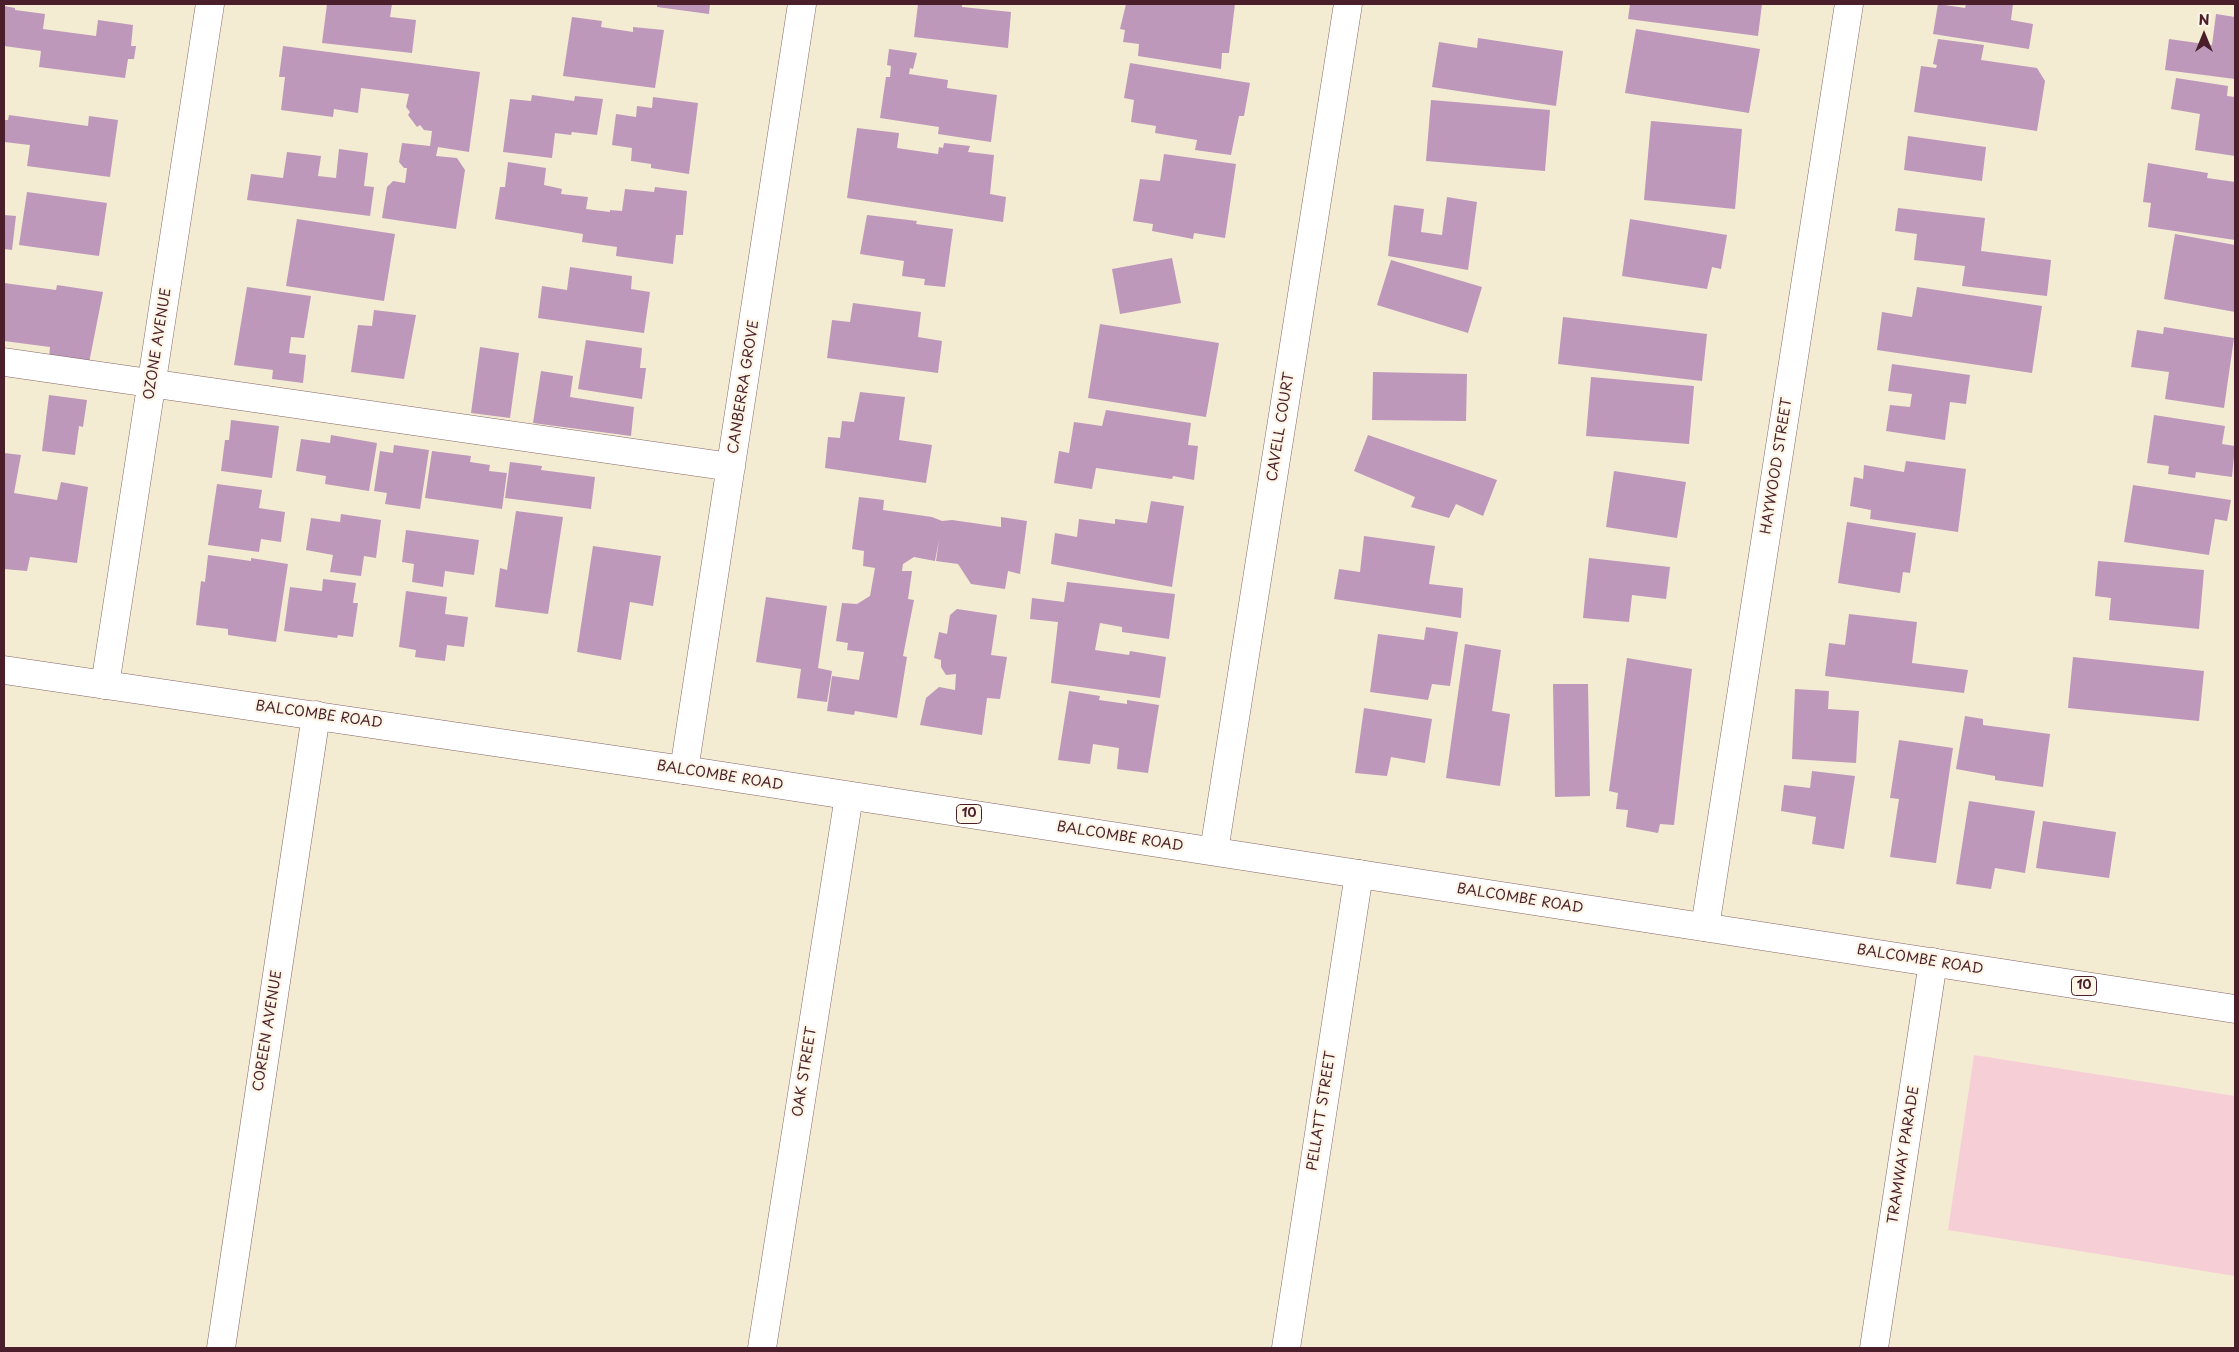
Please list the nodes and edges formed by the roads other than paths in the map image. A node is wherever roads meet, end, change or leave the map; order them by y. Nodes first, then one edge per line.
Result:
1 (210, 4) edge
2 (802, 4) edge
3 (1348, 4) edge
4 (1849, 4) edge
5 (4, 362) edge
6 (152, 384) junction
7 (731, 467) junction
8 (4, 670) edge
9 (105, 685) junction
10 (316, 715) junction
11 (684, 770) junction
12 (849, 796) junction
13 (1214, 851) junction
14 (1359, 874) junction
15 (1705, 927) junction
16 (1933, 962) junction
17 (2235, 1009) edge
18 (221, 1348) edge
19 (762, 1348) edge
20 (1286, 1348) edge
21 (1874, 1348) edge

1 - 6 street, OZONE AVENUE
2 - 7 street, CANBERRA GROVE
3 - 13 street, CAVELL COURT
4 - 15 street, HAYWOOD STREET
5 - 6 street
6 - 7 street
6 - 9 street, OZONE AVENUE
7 - 11 street, CANBERRA GROVE
8 - 9 street, BALCOMBE ROAD / 10
9 - 10 street, BALCOMBE ROAD / 10
10 - 11 street, BALCOMBE ROAD / 10
10 - 18 street, COREEN AVENUE
11 - 12 street, BALCOMBE ROAD / 10
12 - 13 street, BALCOMBE ROAD / 10
12 - 19 street, OAK STREET
13 - 14 street, BALCOMBE ROAD / 10
14 - 15 street, BALCOMBE ROAD / 10
14 - 20 street, PELLATT STREET
15 - 16 street, BALCOMBE ROAD / 10
16 - 17 street, BALCOMBE ROAD / 10
16 - 21 street, TRAMWAY PARADE

